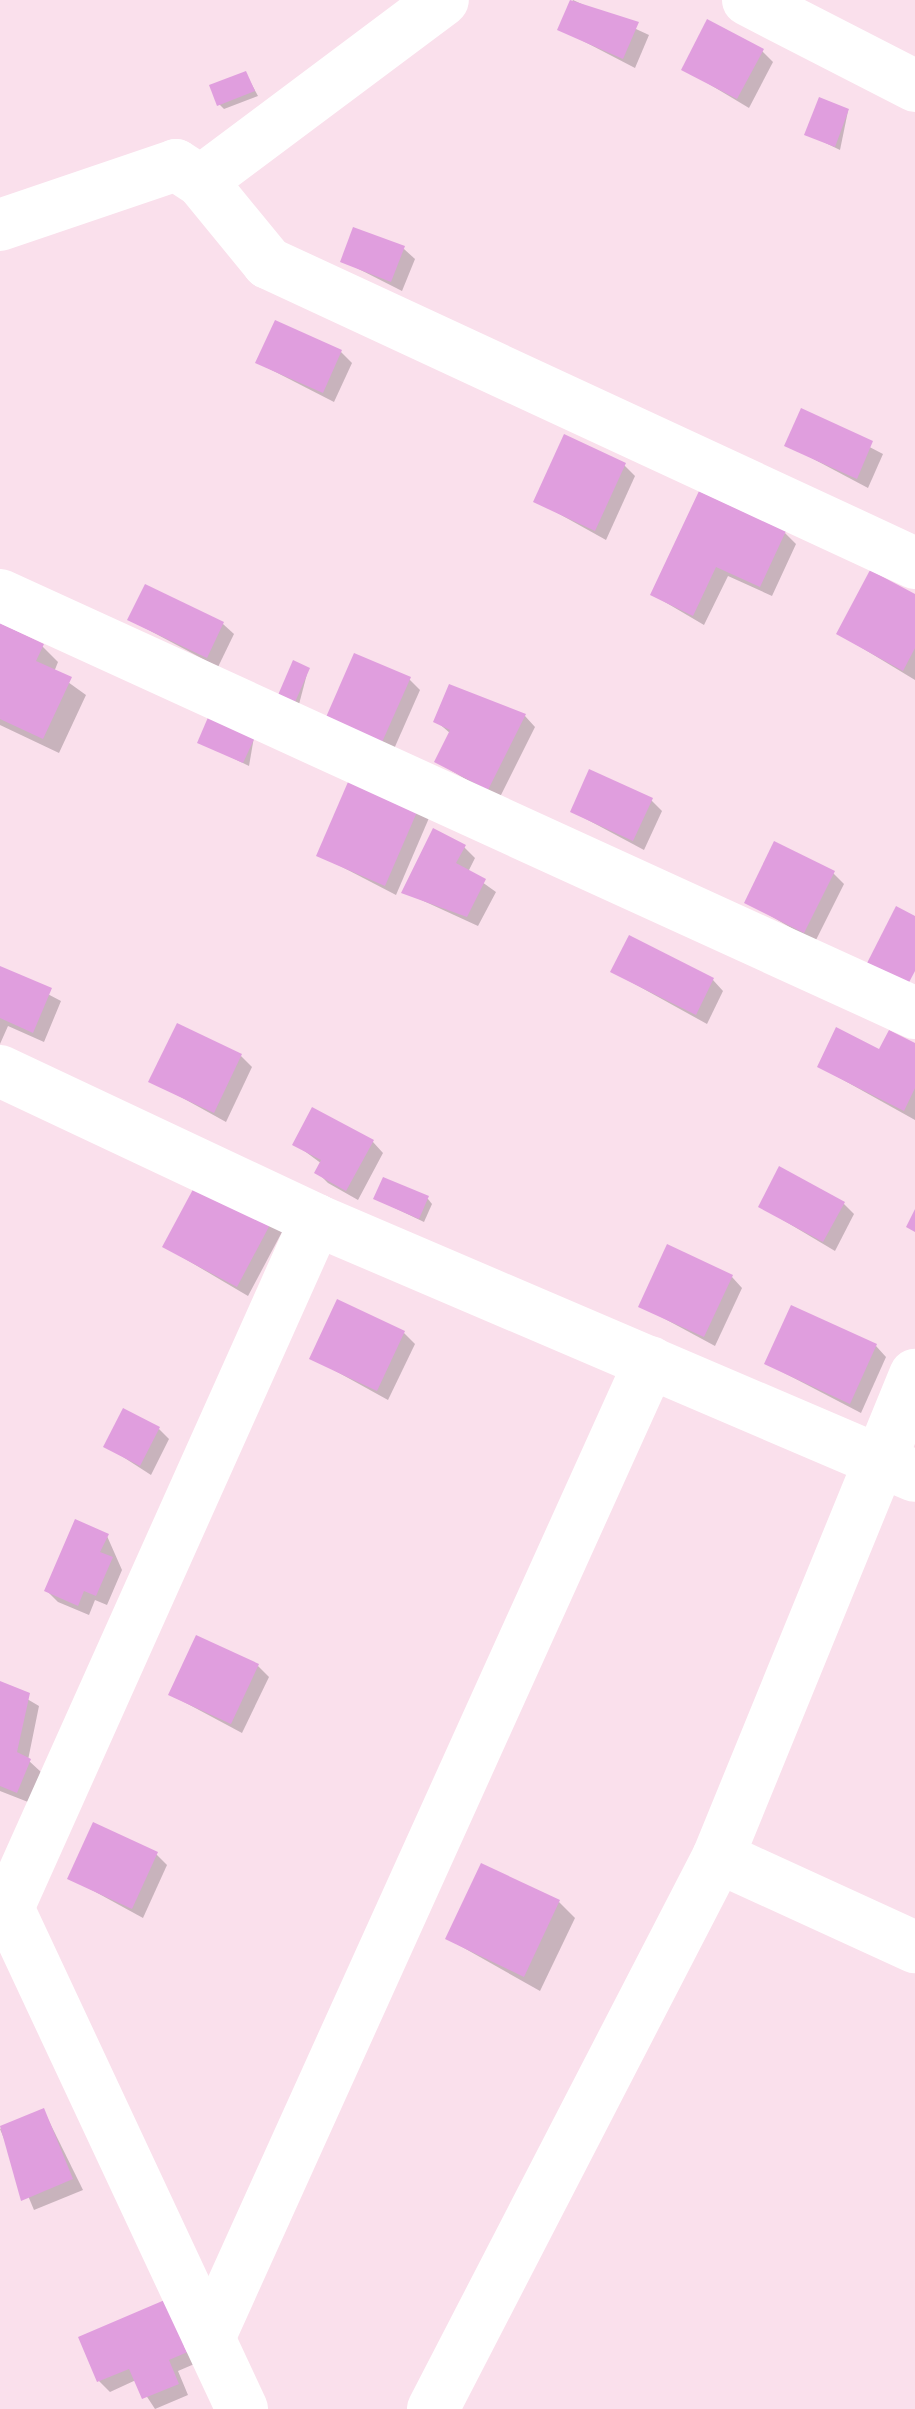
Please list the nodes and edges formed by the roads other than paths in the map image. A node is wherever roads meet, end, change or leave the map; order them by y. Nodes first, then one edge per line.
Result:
1 (443, 0) edge
2 (748, 0) edge
3 (915, 86) edge
4 (200, 181) junction
5 (0, 224) edge
6 (915, 563) edge
7 (0, 595) edge
8 (915, 1012) edge
9 (0, 1071) edge
10 (316, 1220) junction
11 (650, 1362) junction
12 (915, 1374) edge
13 (897, 1468) edge
14 (718, 1857) junction
15 (915, 1947) edge
16 (209, 2338) junction
17 (242, 2409) edge
18 (433, 2409) edge

1 - 4 street
2 - 3 street
4 - 5 street
4 - 6 street
7 - 8 street
9 - 10 street
10 - 11 street
10 - 16 street
11 - 13 street
11 - 16 street
12 - 13 street
13 - 14 street
14 - 15 street
14 - 18 street
16 - 17 street

